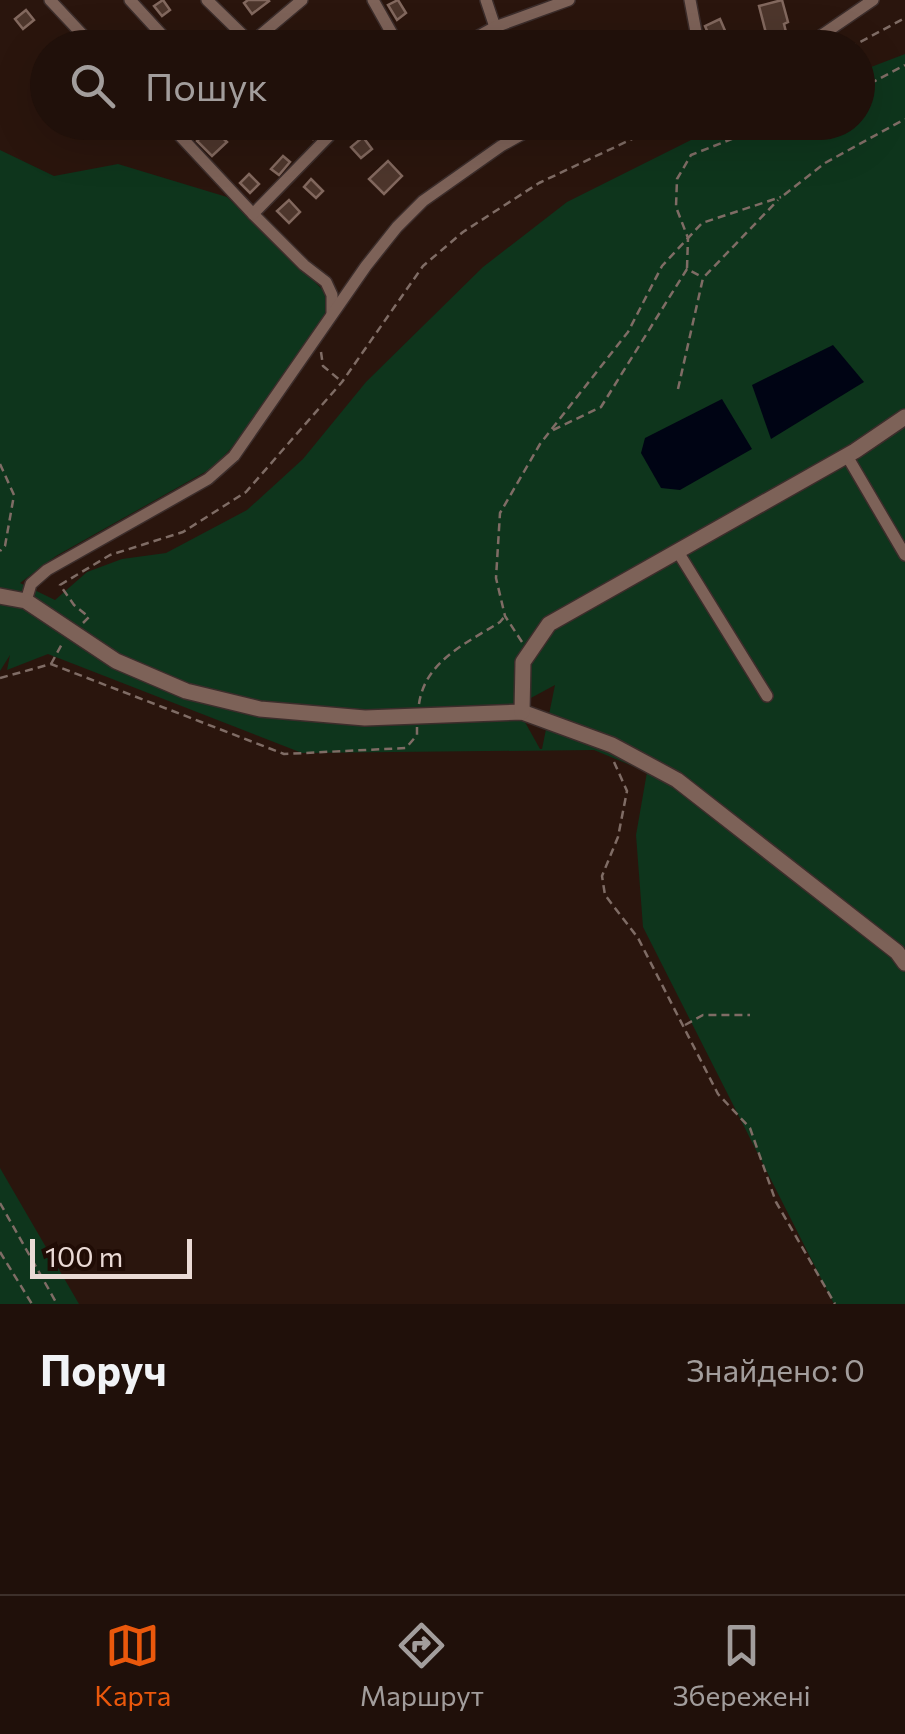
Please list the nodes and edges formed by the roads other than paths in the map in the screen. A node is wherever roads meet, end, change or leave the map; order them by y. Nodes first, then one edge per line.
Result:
1 (50, 0) edge
2 (130, 0) edge
3 (207, 0) edge
4 (302, 0) edge
5 (374, 0) edge
6 (486, 0) edge
7 (569, 0) edge
8 (690, 0) edge
9 (873, 0) edge
10 (495, 26) junction
11 (78, 30) edge
12 (158, 30) edge
13 (234, 30) edge
14 (265, 30) edge
15 (390, 30) edge
16 (488, 30) edge
17 (696, 30) edge
18 (829, 30) edge
19 (184, 140) edge
20 (325, 140) edge
21 (512, 140) edge
22 (252, 214) junction
23 (332, 314) junction
24 (905, 417) edge
25 (847, 456) junction
26 (678, 552) junction
27 (905, 555) edge
28 (0, 596) edge
29 (26, 601) junction
30 (767, 696) dead end
31 (522, 712) junction
32 (905, 964) edge

1 - 11 street
2 - 12 street
3 - 13 street
4 - 14 street
5 - 15 street
6 - 10 street
7 - 10 street
8 - 17 street
9 - 18 street
10 - 16 street
19 - 22 street
20 - 22 street
21 - 23 street
22 - 23 street
23 - 29 street
24 - 25 street
25 - 26 street
25 - 27 street
26 - 30 street
26 - 31 street
28 - 29 street
29 - 31 street
31 - 32 street

